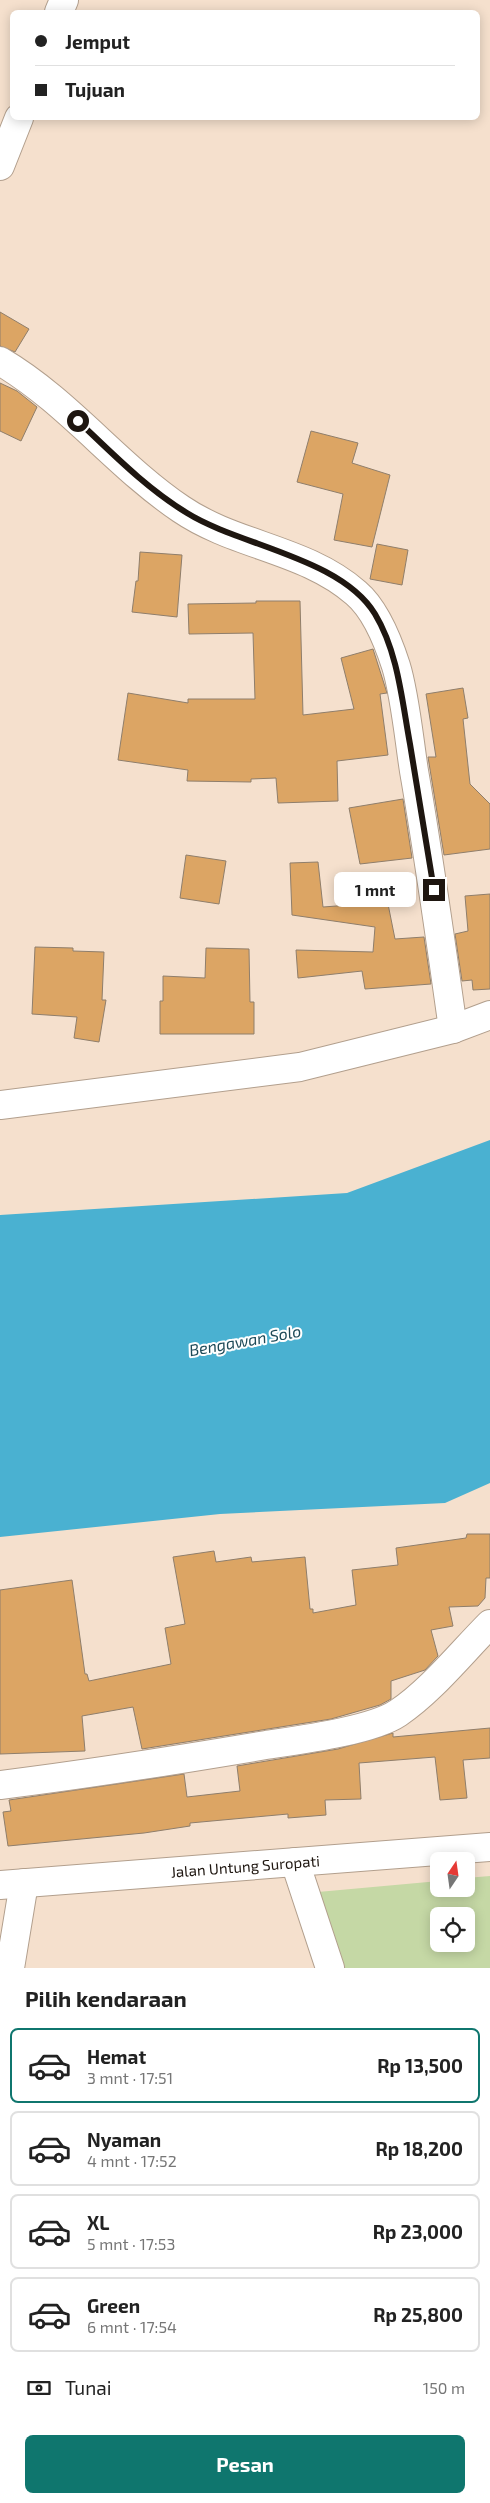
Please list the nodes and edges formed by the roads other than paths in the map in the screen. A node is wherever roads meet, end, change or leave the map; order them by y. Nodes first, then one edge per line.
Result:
1 (18, 120) edge
2 (0, 166) edge
3 (0, 361) edge
4 (490, 1016) edge
5 (453, 1029) junction
6 (0, 1105) edge
7 (490, 1624) edge
8 (0, 1785) edge
9 (490, 1847) edge
10 (295, 1862) junction
11 (12, 1884) edge
12 (10, 1968) edge
13 (330, 1968) edge

1 - 2 street
3 - 5 street
4 - 5 street
5 - 6 street
7 - 8 street
9 - 10 street, Jalan Untung Suropati
10 - 11 street, Jalan Untung Suropati
10 - 13 street
11 - 12 street

